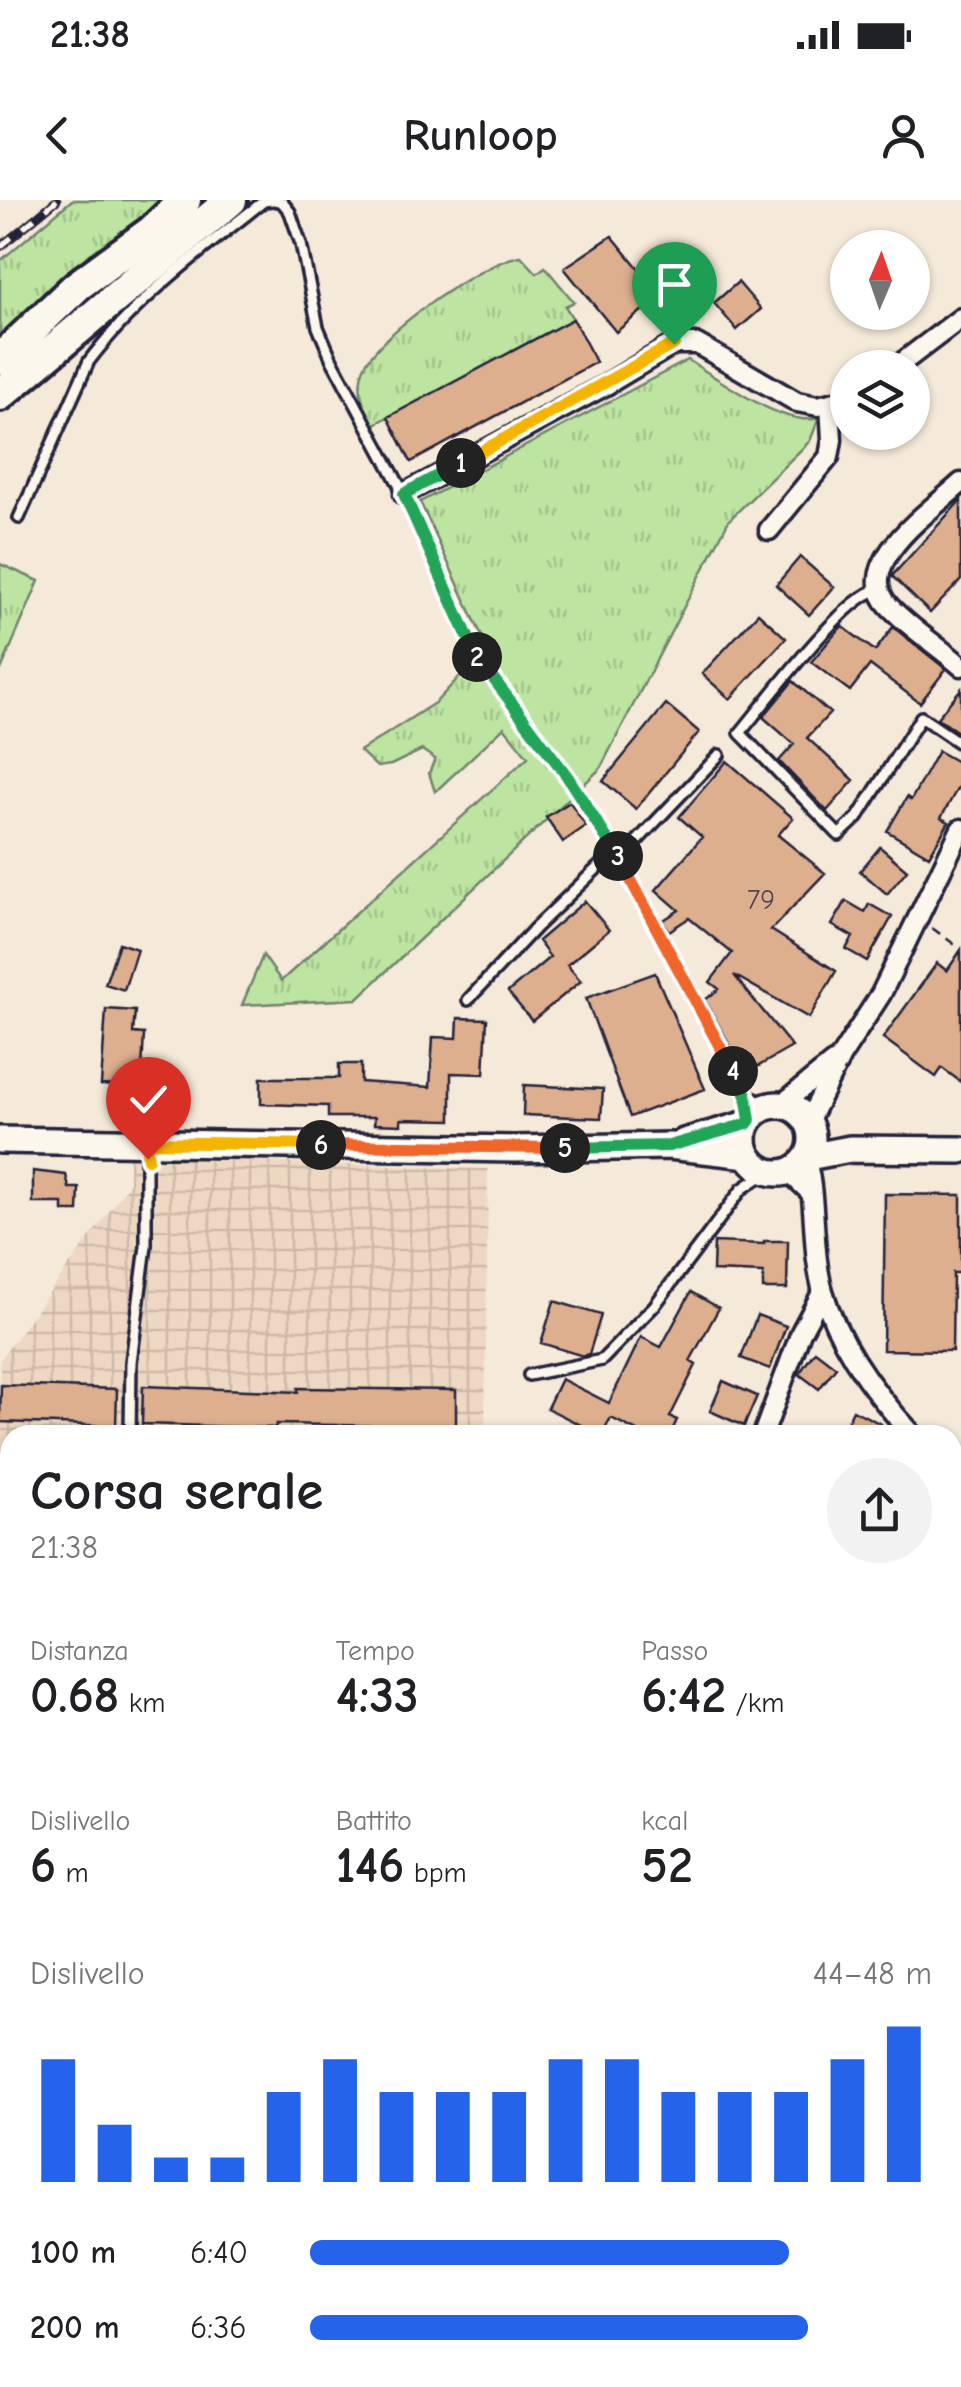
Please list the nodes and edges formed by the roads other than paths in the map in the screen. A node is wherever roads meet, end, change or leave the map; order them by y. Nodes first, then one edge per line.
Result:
1 (186, 200) edge
2 (231, 200) edge
3 (273, 200) edge
4 (961, 318) edge
5 (919, 350) edge
6 (0, 359) edge
7 (0, 395) edge
8 (830, 403) edge
9 (830, 450) edge
10 (961, 483) edge
11 (404, 494) junction
12 (19, 518) dead end
13 (769, 530) dead end
14 (877, 590) junction
15 (961, 666) edge
16 (961, 744) edge
17 (720, 754) dead end
18 (961, 829) edge
19 (617, 855) junction
20 (468, 1000) dead end
21 (841, 1056) junction
22 (758, 1110) junction
23 (0, 1140) edge
24 (146, 1142) junction
25 (669, 1146) junction
26 (961, 1150) edge
27 (786, 1154) junction
28 (742, 1189) junction
29 (823, 1290) junction
30 (529, 1375) dead end
31 (130, 1425) edge
32 (767, 1425) edge
33 (904, 1425) edge

1 - 6 main road
2 - 7 main road
3 - 11 lane
3 - 12 lane
4 - 5 street
8 - 11 street
9 - 13 street
10 - 14 street
11 - 19 lane
14 - 15 street
14 - 16 lane
17 - 19 lane
18 - 21 street
19 - 20 lane
19 - 22 lane
21 - 22 street
21 - 27 street
22 - 25 street
22 - 27 street
22 - 27 street
23 - 24 street
24 - 25 street
24 - 31 lane
25 - 27 street
26 - 27 street
27 - 28 lane
27 - 28 lane
27 - 29 street
28 - 30 lane
29 - 32 street
29 - 33 street

